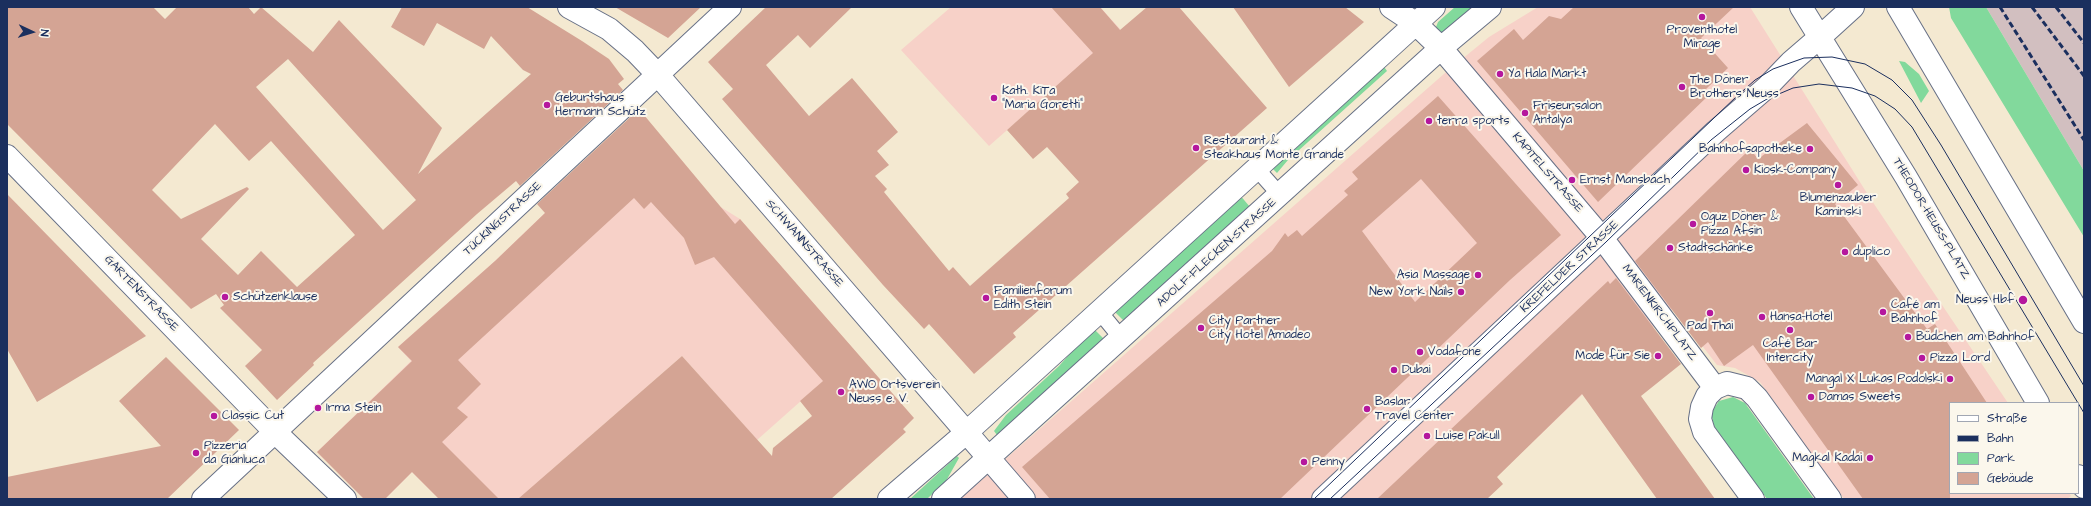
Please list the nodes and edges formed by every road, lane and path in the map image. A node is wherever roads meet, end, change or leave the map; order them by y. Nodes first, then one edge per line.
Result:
1 (569, 7) edge
2 (730, 7) edge
3 (1391, 7) edge
4 (1434, 7) edge
5 (1490, 7) edge
6 (1801, 7) edge
7 (1853, 7) edge
8 (1898, 7) edge
9 (1415, 23) junction
10 (1820, 37) junction
11 (1441, 48) junction
12 (658, 75) junction
13 (7, 156) edge
14 (1256, 168) junction
15 (1280, 195) junction
16 (1602, 238) junction
17 (1099, 311) junction
18 (2084, 322) edge
19 (1122, 339) junction
20 (1715, 388) junction
21 (2037, 402) edge
22 (275, 432) junction
23 (967, 432) junction
24 (990, 459) junction
25 (2079, 478) edge
26 (2084, 487) edge
27 (1327, 498) edge
28 (203, 499) edge
29 (345, 499) edge
30 (890, 499) edge
31 (943, 499) edge
32 (1024, 499) edge
33 (1753, 499) edge
34 (1830, 499) edge

1 - 12 street, SCHWANNSTRASSE
2 - 12 street, TÜCKINGSTRASSE
3 - 9 street, KAPITELSTRASSE
4 - 9 street
5 - 11 street, ADOLF-FLECKEN-STRASSE
6 - 10 street, THEODOR-HEUSS-PLATZ
7 - 10 street, KREFELDER STRASSE
8 - 18 street
9 - 11 street, KAPITELSTRASSE
9 - 14 street
10 - 16 street, KREFELDER STRASSE
10 - 21 street, THEODOR-HEUSS-PLATZ
11 - 15 street, ADOLF-FLECKEN-STRASSE
11 - 16 street, KAPITELSTRASSE
12 - 22 street, TÜCKINGSTRASSE
12 - 23 street, SCHWANNSTRASSE
13 - 22 street, GARTENSTRASSE
14 - 15 lane
14 - 17 street
15 - 19 street, ADOLF-FLECKEN-STRASSE
16 - 20 street, MARIENKIRCHPLATZ
16 - 27 street, KREFELDER STRASSE
17 - 19 lane
17 - 23 street
19 - 24 street, ADOLF-FLECKEN-STRASSE
20 - 33 street
20 - 34 street
22 - 28 street, TÜCKINGSTRASSE
22 - 29 street, GARTENSTRASSE
23 - 24 street, SCHWANNSTRASSE
23 - 30 street
24 - 31 street, ADOLF-FLECKEN-STRASSE
24 - 32 street, SCHWANNSTRASSE
25 - 26 street

